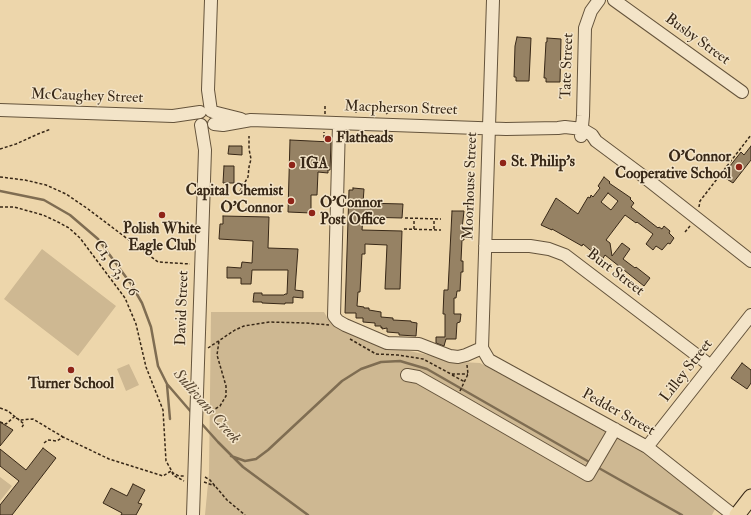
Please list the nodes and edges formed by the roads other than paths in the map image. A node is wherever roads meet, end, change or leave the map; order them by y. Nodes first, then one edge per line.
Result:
1 (211, 0) edge
2 (493, 0) edge
3 (599, 0) edge
4 (614, 0) edge
5 (742, 92) dead end
6 (0, 110) edge
7 (206, 118) junction
8 (340, 124) junction
9 (489, 128) junction
10 (581, 133) junction
11 (485, 246) junction
12 (751, 261) edge
13 (751, 315) edge
14 (482, 348) junction
15 (711, 366) junction
16 (407, 375) dead end
17 (615, 429) junction
18 (647, 447) junction
19 (751, 497) edge
20 (193, 515) edge
21 (734, 515) edge
22 (737, 515) edge

1 - 7 street, David Street
2 - 9 street, Moorhouse Street
3 - 10 street, Tate Street
4 - 5 street, Busby Street
6 - 7 street, McCaughey Street
7 - 8 street, Macpherson Street
7 - 20 street, David Street
8 - 9 street, Macpherson Street
8 - 14 street
9 - 10 street, Macpherson Street
9 - 11 street, Moorhouse Street
10 - 12 street, Macpherson Street
11 - 14 street, Moorhouse Street
11 - 15 street, Burt Street
13 - 15 street, Lilley Street
14 - 17 street, Pedder Street
15 - 18 street, Lilley Street
16 - 17 street
17 - 18 street, Pedder Street
18 - 21 street, Pedder Street
19 - 22 main road

